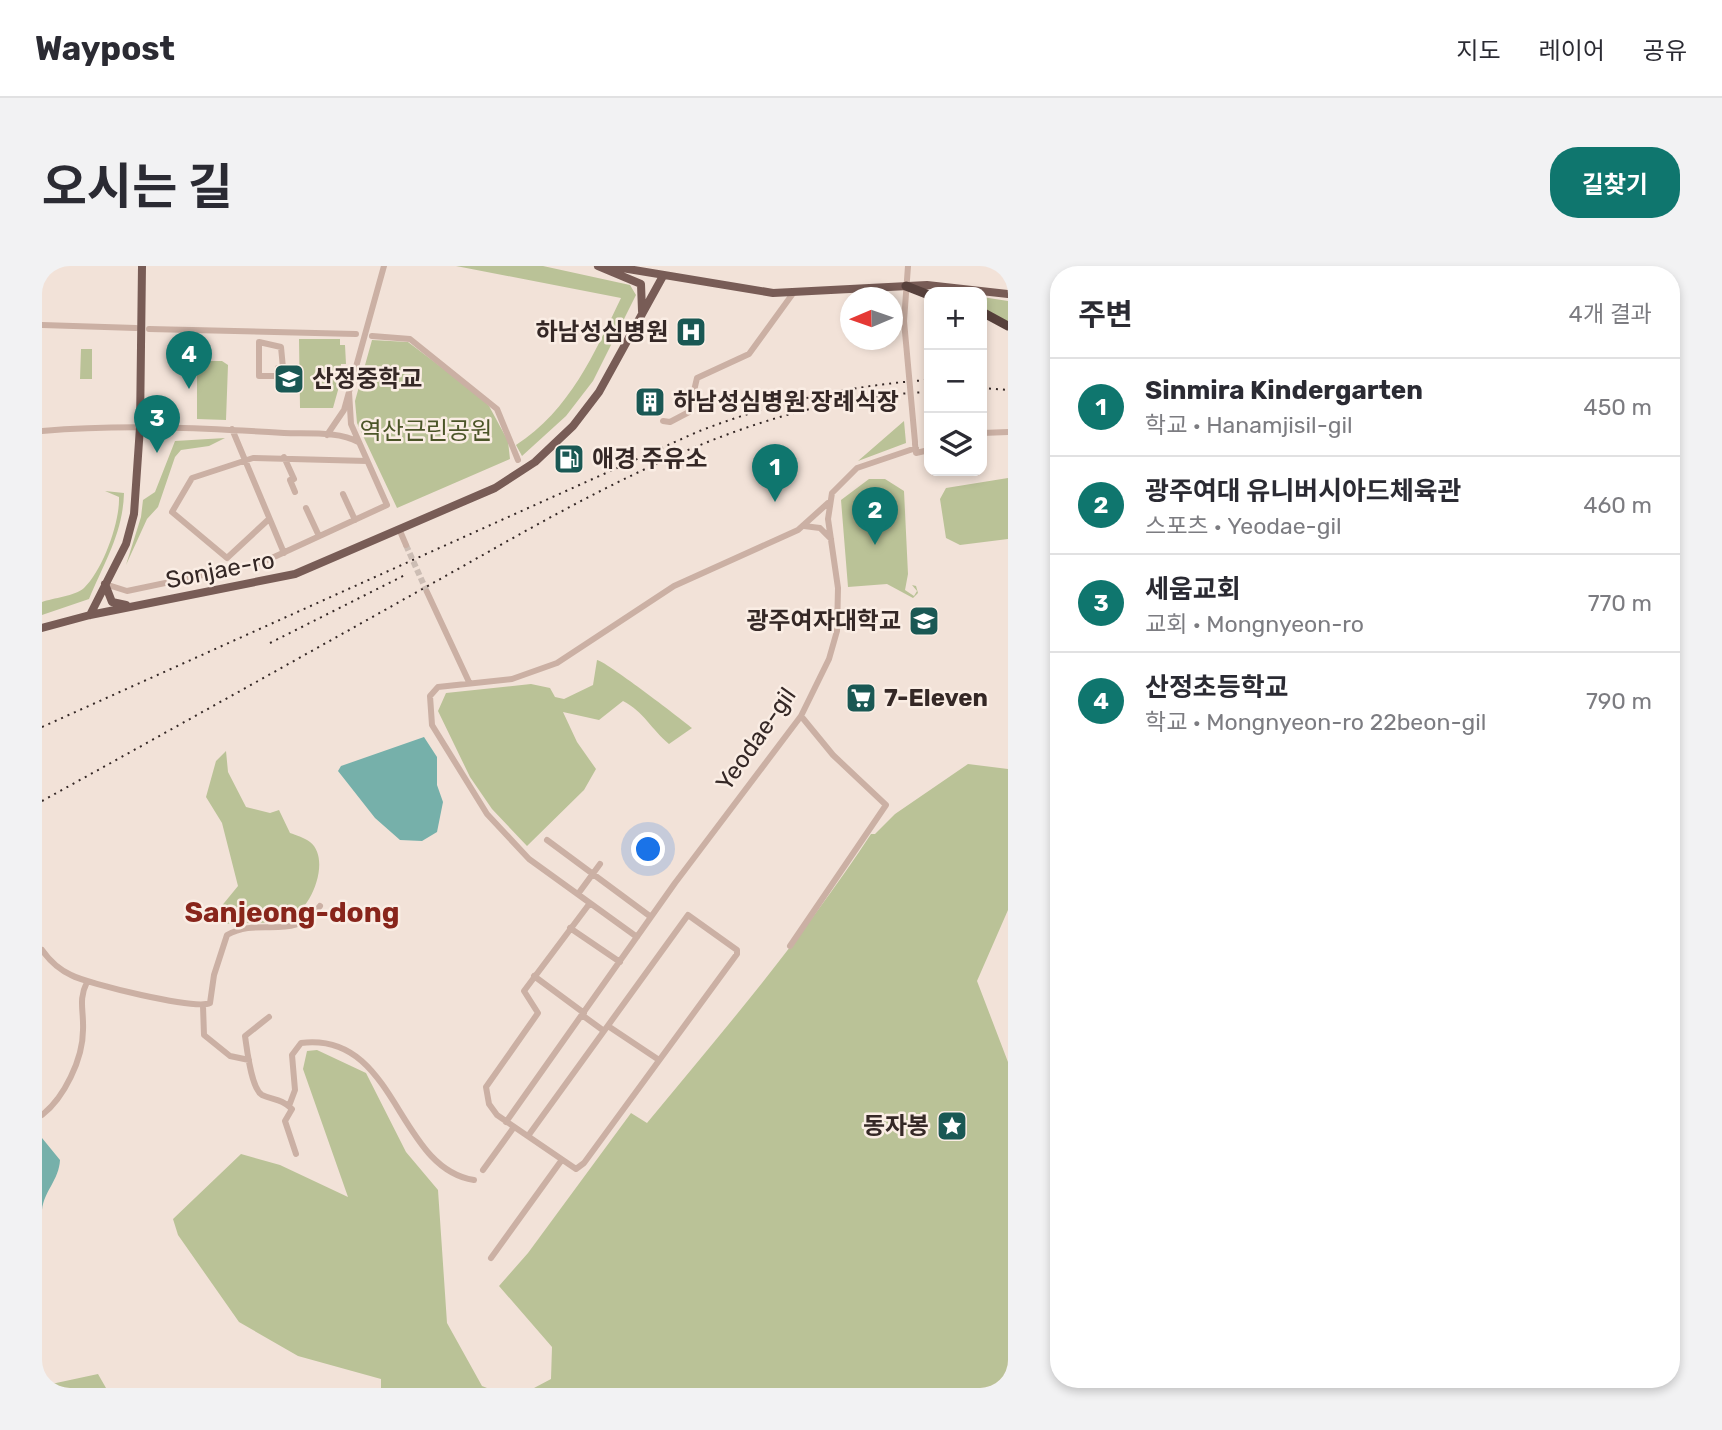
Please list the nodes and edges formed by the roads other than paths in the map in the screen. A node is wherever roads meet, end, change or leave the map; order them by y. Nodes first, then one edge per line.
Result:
1 (142, 266) edge
2 (384, 266) edge
3 (598, 266) edge
4 (610, 266) edge
5 (667, 266) edge
6 (908, 266) edge
7 (663, 275) junction
8 (906, 286) junction
9 (794, 292) junction
10 (924, 293) edge
11 (1008, 294) edge
12 (987, 314) edge
13 (642, 315) junction
14 (42, 326) edge
15 (1008, 326) edge
16 (136, 328) dead end
17 (149, 329) dead end
18 (356, 334) dead end
19 (372, 337) dead end
20 (259, 376) joint
21 (349, 392) junction
22 (663, 421) dead end
23 (337, 424) junction
24 (352, 426) junction
25 (140, 427) junction
26 (232, 429) junction
27 (42, 431) edge
28 (1008, 432) edge
29 (987, 433) edge
30 (326, 435) junction
31 (343, 438) junction
32 (359, 442) junction
33 (916, 448) junction
34 (924, 449) edge
35 (284, 457) junction
36 (519, 460) dead end
37 (244, 461) junction
38 (367, 461) junction
39 (295, 492) dead end
40 (343, 494) dead end
41 (828, 503) junction
42 (306, 508) dead end
43 (269, 519) junction
44 (355, 520) junction
45 (804, 526) junction
46 (400, 531) junction
47 (318, 536) junction
48 (831, 539) junction
49 (406, 545) tunnel mouth
50 (284, 553) junction
51 (227, 558) junction
52 (227, 572) junction
53 (105, 584) junction
54 (428, 592) tunnel mouth
55 (139, 606) junction
56 (90, 615) junction
57 (42, 628) edge
58 (469, 682) junction
59 (801, 716) junction
60 (547, 840) dead end
61 (600, 864) dead end
62 (593, 874) junction
63 (578, 894) junction
64 (590, 903) junction
65 (320, 906) dead end
66 (651, 917) junction
67 (570, 928) junction
68 (637, 937) junction
69 (790, 946) dead end
70 (42, 950) edge
71 (620, 962) junction
72 (534, 976) junction
73 (87, 982) junction
74 (203, 1006) junction
75 (583, 1014) junction
76 (269, 1017) dead end
77 (606, 1029) junction
78 (249, 1060) junction
79 (659, 1060) junction
80 (289, 1106) junction
81 (42, 1115) edge
82 (506, 1122) junction
83 (514, 1127) junction
84 (528, 1136) junction
85 (296, 1154) dead end
86 (561, 1161) junction
87 (483, 1170) dead end
88 (474, 1180) dead end
89 (491, 1258) dead end

1 - 25 main road
2 - 21 street
3 - 13 main road
4 - 7 main road
5 - 7 street
6 - 8 street
7 - 9 main road
7 - 13 main road, Sonjae-ro
8 - 9 main road
8 - 10 highway
8 - 11 main road
8 - 33 street, bridge
9 - 22 street
12 - 15 highway
13 - 46 main road, Sonjae-ro
14 - 16 street
17 - 18 street
19 - 36 street
20 - 20 street
21 - 23 street
21 - 24 street
23 - 24 street
23 - 30 street
23 - 31 street
24 - 31 street
24 - 32 street
25 - 26 street
25 - 27 street
25 - 53 main road
26 - 30 street
26 - 37 street
28 - 29 street
30 - 31 street
31 - 32 street
32 - 38 street
33 - 34 street
33 - 41 street
35 - 37 street
35 - 38 street
35 - 39 street
37 - 43 street
37 - 51 street
38 - 44 street
40 - 44 street
41 - 45 street
41 - 48 street, Yeodae-gil
42 - 47 street
43 - 50 street
43 - 51 street
44 - 47 street
45 - 48 street
45 - 58 street
46 - 49 street
46 - 55 main road, Sonjae-ro
47 - 50 street
48 - 59 street, Yeodae-gil
50 - 52 street
51 - 52 street
52 - 53 street
53 - 55 main road
53 - 56 main road
54 - 58 street
55 - 56 main road, Sonjae-ro
56 - 57 main road, Sonjae-ro
58 - 63 street
59 - 66 street, Yeodae-gil
59 - 69 street
60 - 62 street
61 - 62 street
62 - 63 street
62 - 66 street
63 - 64 street
64 - 67 street
64 - 68 street
65 - 74 street
66 - 68 street, Yeodae-gil
67 - 71 street
67 - 72 street
68 - 71 street, Yeodae-gil
70 - 73 street
71 - 75 street, Yeodae-gil
72 - 75 street
72 - 82 street
73 - 74 street
73 - 81 street
74 - 78 street
75 - 77 street
75 - 82 street, Yeodae-gil
76 - 78 street
77 - 79 street
77 - 79 street
77 - 84 street
78 - 80 street
79 - 86 street
80 - 85 street
80 - 88 street
82 - 83 street
83 - 84 street
83 - 87 street
84 - 86 street
86 - 89 street

